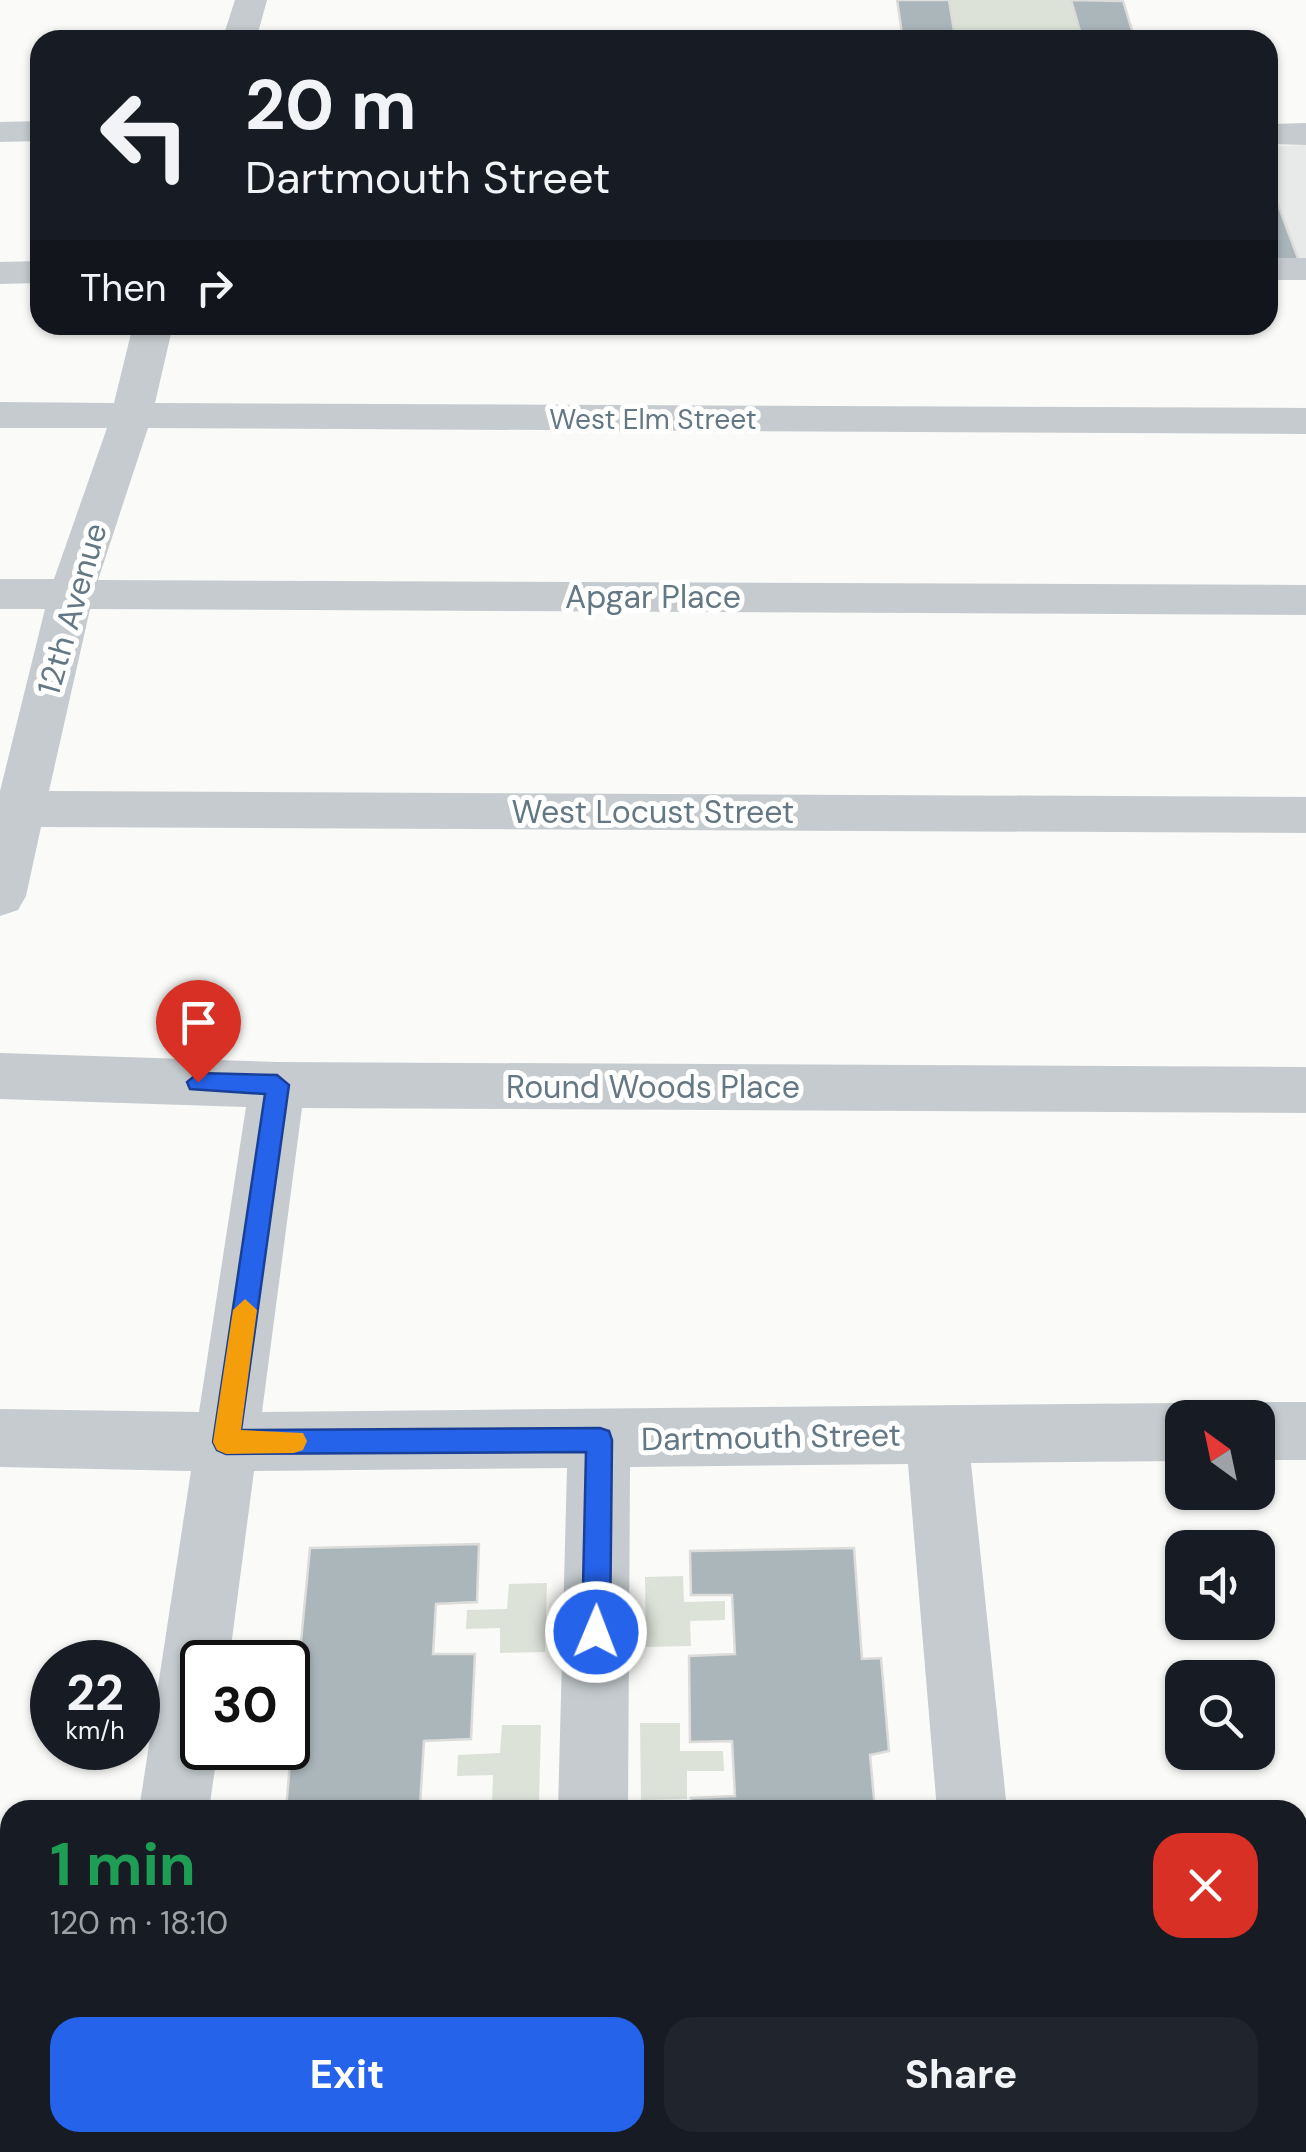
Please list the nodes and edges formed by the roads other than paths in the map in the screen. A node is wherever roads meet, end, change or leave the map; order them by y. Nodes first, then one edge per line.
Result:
1 (251, 0) edge
2 (243, 30) edge
3 (30, 131) edge
4 (0, 132) edge
5 (1278, 134) edge
6 (1306, 134) edge
7 (1278, 269) edge
8 (1306, 269) edge
9 (30, 272) edge
10 (0, 273) edge
11 (151, 335) edge
12 (0, 415) edge
13 (131, 417) junction
14 (1306, 421) edge
15 (0, 594) edge
16 (71, 594) junction
17 (1306, 600) edge
18 (10, 809) edge
19 (1306, 815) edge
20 (0, 896) edge
21 (0, 1076) edge
22 (277, 1085) junction
23 (1306, 1090) edge
24 (1306, 1430) edge
25 (1275, 1431) edge
26 (1165, 1432) edge
27 (937, 1434) junction
28 (0, 1438) edge
29 (600, 1440) junction
30 (226, 1442) junction
31 (175, 1800) edge
32 (593, 1800) edge
33 (971, 1800) edge

1 - 2 street
3 - 4 street
5 - 6 street
7 - 8 street
9 - 10 street
11 - 13 street, 12th Avenue
12 - 13 street, West Elm Street
13 - 14 street, West Elm Street
13 - 16 street, 12th Avenue
15 - 16 street, Apgar Place
16 - 17 street, Apgar Place
16 - 18 street, 12th Avenue
18 - 19 street, West Locust Street
18 - 20 street, 12th Avenue
21 - 22 street, Round Woods Place
22 - 23 street, Round Woods Place
22 - 30 street
24 - 25 street
26 - 27 street, Dartmouth Street
27 - 29 street, Dartmouth Street
27 - 33 street
28 - 30 street, Dartmouth Street
29 - 30 street, Dartmouth Street
29 - 32 street
30 - 31 street

